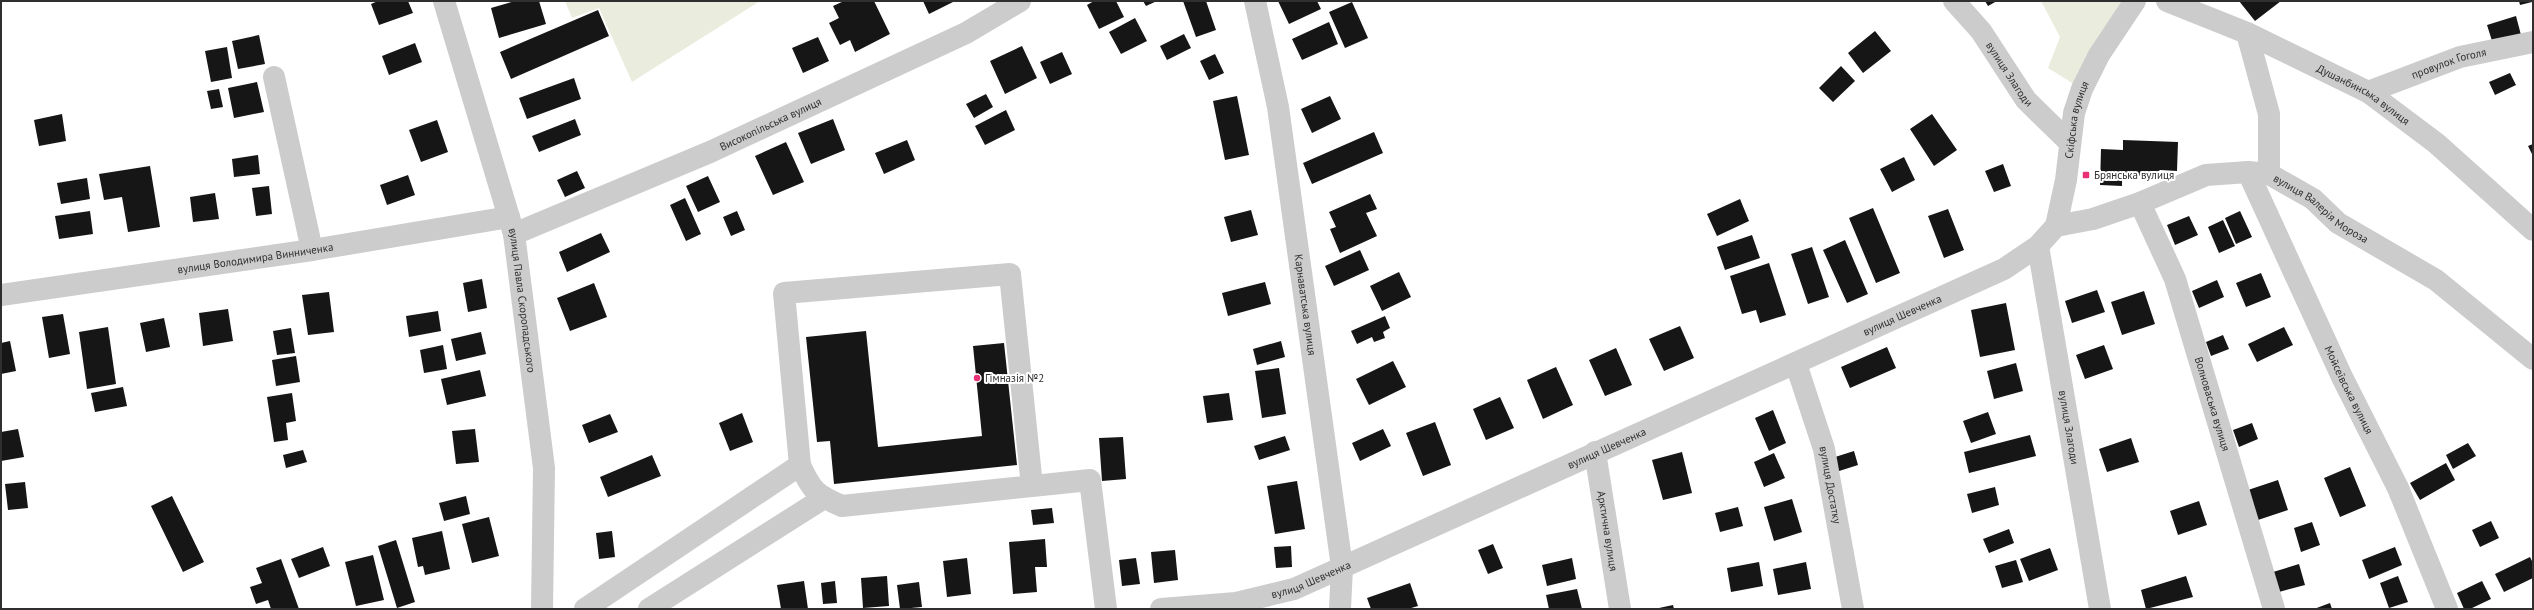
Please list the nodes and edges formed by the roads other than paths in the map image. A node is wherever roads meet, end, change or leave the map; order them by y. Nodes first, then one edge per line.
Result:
1 (444, 1) edge
2 (1020, 1) edge
3 (1255, 1) edge
4 (1954, 1) edge
5 (2135, 1) edge
6 (2167, 1) edge
7 (2247, 33) junction
8 (2533, 42) edge
9 (274, 78) dead end
10 (2368, 92) junction
11 (2070, 143) junction
12 (2248, 172) junction
13 (2269, 174) junction
14 (2140, 203) junction
15 (511, 226) junction
16 (2056, 226) junction
17 (2533, 230) edge
18 (2038, 246) junction
19 (312, 250) junction
20 (1, 295) edge
21 (2533, 359) edge
22 (1796, 364) junction
23 (1594, 452) junction
24 (800, 465) junction
25 (1032, 486) junction
26 (824, 498) junction
27 (1342, 567) junction
28 (542, 609) edge
29 (585, 609) edge
30 (649, 609) edge
31 (1106, 609) edge
32 (1161, 609) edge
33 (1340, 609) edge
34 (1620, 609) edge
35 (1853, 609) edge
36 (2100, 609) edge
37 (2274, 609) edge
38 (2447, 609) edge

1 - 15 street, вулиця Павла Скоропадського
2 - 15 street, Високопільська вулиця
3 - 27 street, Карнаватська вулиця
4 - 11 street, вулиця Злагоди
5 - 11 street, Скіфська вулиця
6 - 7 street, Душанбинська вулиця
7 - 10 street, Душанбинська вулиця
7 - 13 street
8 - 10 street, провулок Гоголя
9 - 19 street
10 - 17 street, Душанбинська вулиця
11 - 16 street, Скіфська вулиця
12 - 13 street, вулиця Валерія Мороза
12 - 14 street, вулиця Валерія Мороза
12 - 38 street, Мойсеївська вулиця
13 - 21 street, вулиця Валерія Мороза
14 - 16 street, вулиця Валерія Мороза
14 - 37 street, Волноваська вулиця
15 - 19 street, вулиця Володимира Винниченка
15 - 28 street, вулиця Павла Скоропадського
16 - 18 street, Скіфська вулиця
18 - 22 street, вулиця Шевченка
18 - 36 street, вулиця Злагоди
19 - 20 street, вулиця Володимира Винниченка
22 - 23 street, вулиця Шевченка
22 - 35 street, вулиця Достатку
23 - 27 street, вулиця Шевченка
23 - 34 street, Арктична вулиця
24 - 25 street
24 - 26 street
24 - 29 street
25 - 26 street
25 - 31 street
26 - 30 street
27 - 32 street, вулиця Шевченка
27 - 33 street, Карнаватська вулиця

